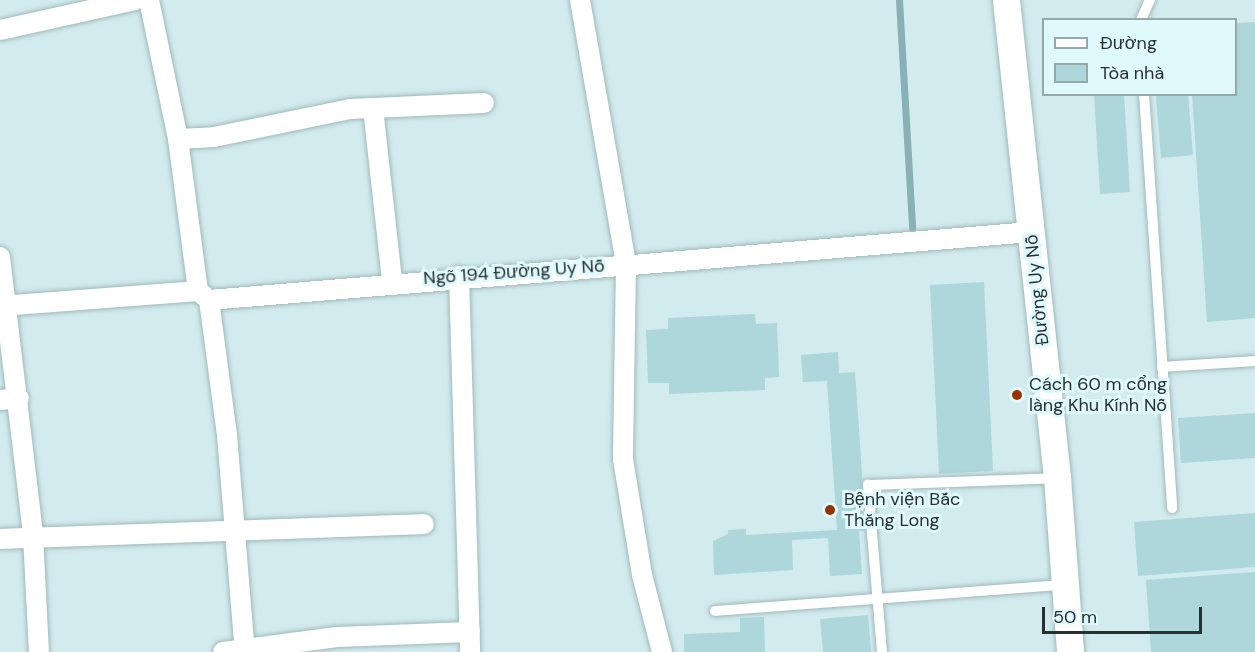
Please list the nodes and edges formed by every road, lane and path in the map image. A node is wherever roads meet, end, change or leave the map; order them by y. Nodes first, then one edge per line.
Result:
1 (135, 0) edge
2 (149, 0) edge
3 (580, 0) edge
4 (1006, 0) edge
5 (1150, 0) edge
6 (1142, 18) edge
7 (0, 30) edge
8 (1144, 96) edge
9 (484, 103) dead end
10 (373, 108) junction
11 (178, 139) junction
12 (1030, 231) junction
13 (0, 257) edge
14 (626, 264) junction
15 (459, 276) junction
16 (392, 281) junction
17 (203, 296) junction
18 (3, 306) edge
19 (1255, 361) edge
20 (1162, 367) junction
21 (9, 399) edge
22 (1057, 478) junction
23 (1172, 508) dead end
24 (424, 524) dead end
25 (235, 532) junction
26 (33, 535) junction
27 (0, 539) edge
28 (1065, 585) junction
29 (878, 600) junction
30 (715, 611) dead end
31 (470, 632) junction
32 (244, 650) edge
33 (39, 652) edge
34 (223, 652) edge
35 (470, 652) edge
36 (662, 652) edge
37 (882, 652) edge
38 (1070, 652) edge

1 - 7 street
2 - 11 street
3 - 14 street
4 - 12 street, Đường Uy Nỗ
5 - 6 lane
8 - 20 lane
9 - 10 street
10 - 11 street
10 - 16 street
11 - 17 street
12 - 14 street, Ngõ 194 Đường Uy Nỗ
12 - 22 street, Đường Uy Nỗ
13 - 18 street
14 - 15 street, Ngõ 194 Đường Uy Nỗ
14 - 36 street
15 - 16 street, Ngõ 194 Đường Uy Nỗ
15 - 31 street
16 - 17 street, Ngõ 194 Đường Uy Nỗ
17 - 18 street, Ngõ 194 Đường Uy Nỗ
17 - 25 street
18 - 21 street
19 - 20 lane
20 - 23 lane
21 - 26 street
22 - 28 street, Đường Uy Nỗ
22 - 29 lane
24 - 25 street
25 - 26 street
25 - 32 street
26 - 27 street
26 - 33 street
28 - 29 lane
28 - 38 street, Đường Uy Nỗ
29 - 30 lane
29 - 37 lane
31 - 32 street
31 - 35 street
32 - 34 street

